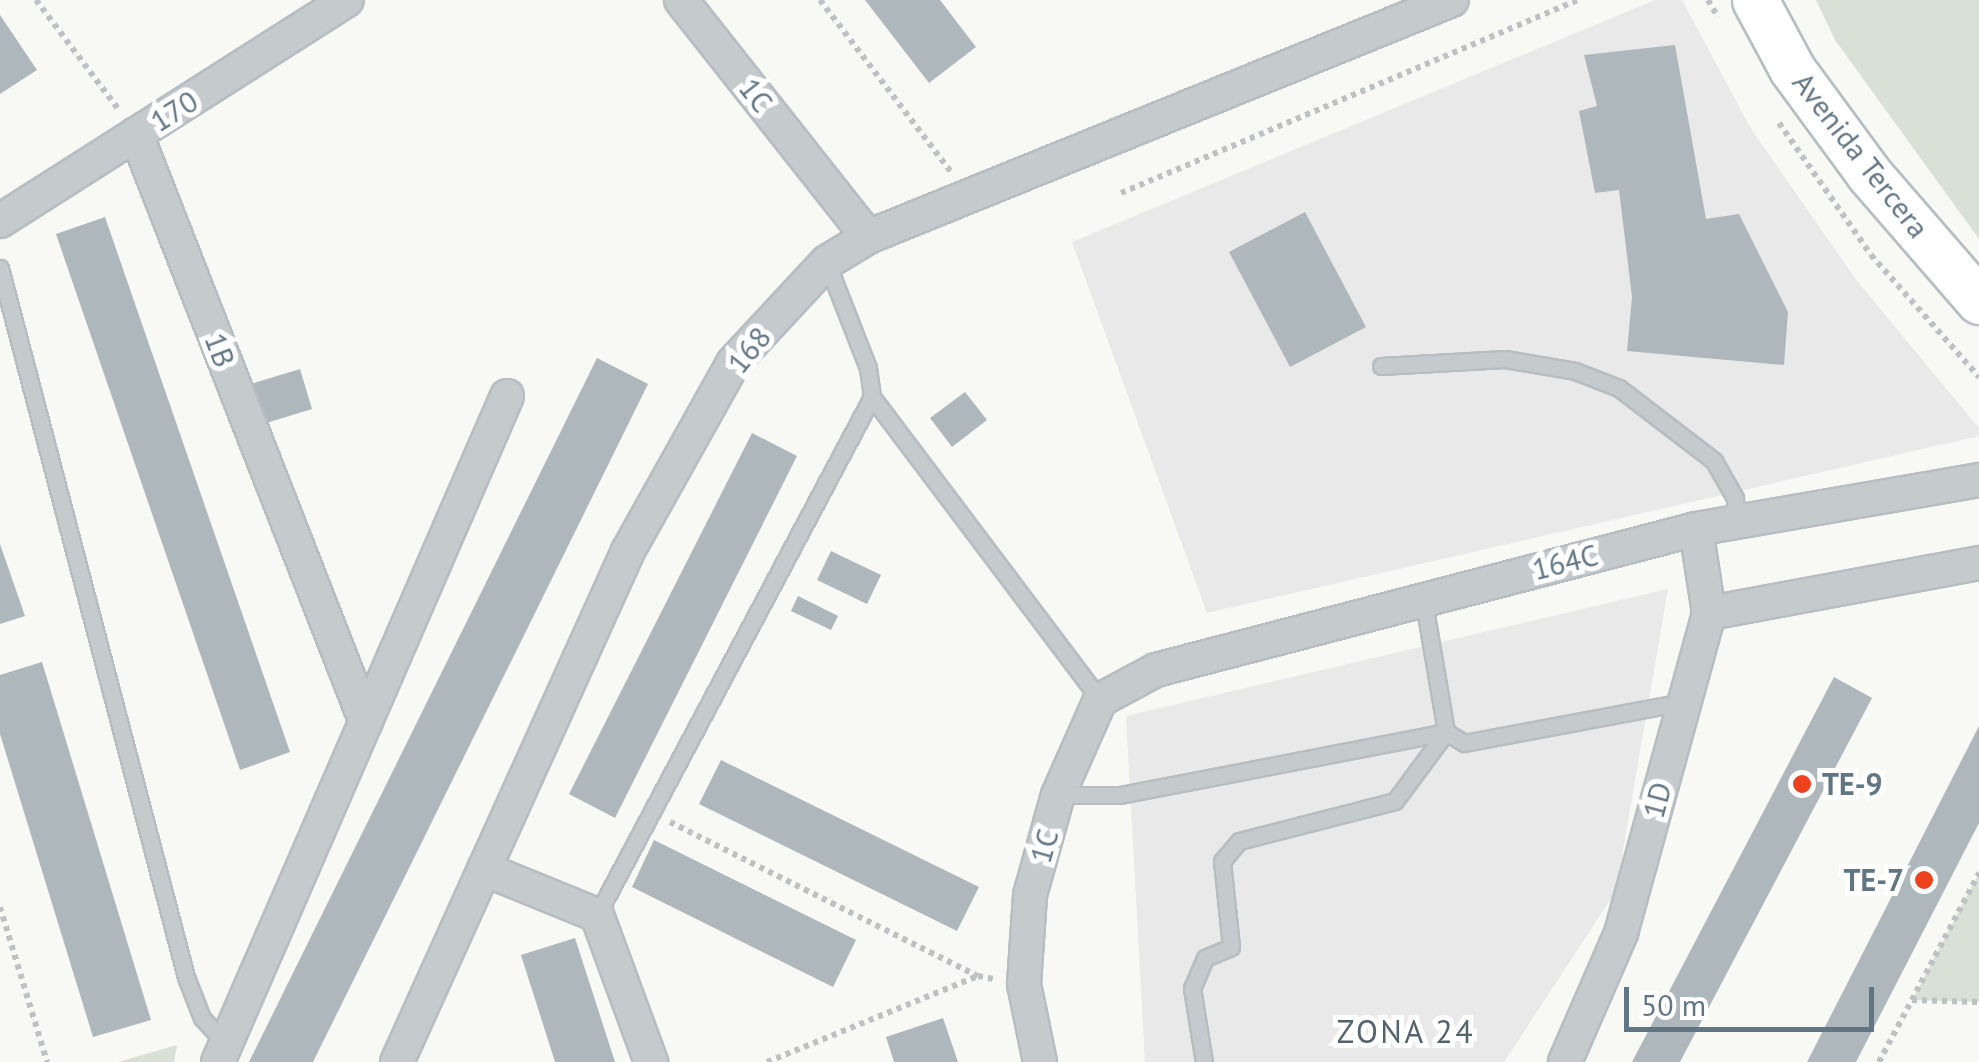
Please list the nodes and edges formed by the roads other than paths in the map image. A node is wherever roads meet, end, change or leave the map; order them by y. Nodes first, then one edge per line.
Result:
1 (347, 0) edge
2 (681, 0) edge
3 (1452, 0) edge
4 (1755, 0) edge
5 (136, 134) junction
6 (0, 221) edge
7 (868, 238) junction
8 (827, 262) junction
9 (0, 268) edge
10 (1979, 301) edge
11 (1381, 366) dead end
12 (506, 396) dead end
13 (872, 397) junction
14 (1979, 480) edge
15 (1736, 522) junction
16 (1696, 528) junction
17 (1979, 563) edge
18 (1423, 597) junction
19 (1709, 614) junction
20 (1100, 700) junction
21 (1684, 702) junction
22 (366, 722) junction
23 (1446, 732) junction
24 (1058, 795) junction
25 (484, 869) junction
26 (596, 915) junction
27 (222, 1053) edge
28 (397, 1062) edge
29 (651, 1062) edge
30 (1040, 1062) edge
31 (1204, 1062) edge
32 (1565, 1062) edge

1 - 5 street, 170
2 - 7 street, 1C
3 - 7 street, 168
4 - 10 main road, Avenida Tercera
5 - 6 street, 170
5 - 22 street, 1B
7 - 8 street, 168
8 - 13 lane
8 - 25 street, 168
9 - 27 lane
11 - 15 lane
12 - 22 street
13 - 20 lane
13 - 26 lane
14 - 15 street, 164C
15 - 16 street, 164C
16 - 18 street, 164C
16 - 19 street, 1D
17 - 19 street
18 - 20 street, 164C
18 - 23 lane
19 - 21 street, 1D
20 - 24 street, 1C
21 - 23 lane
21 - 32 street, 1D
22 - 27 street
23 - 24 lane
23 - 31 lane
24 - 30 street, 1C
25 - 26 street
25 - 28 street, 168
26 - 29 street

